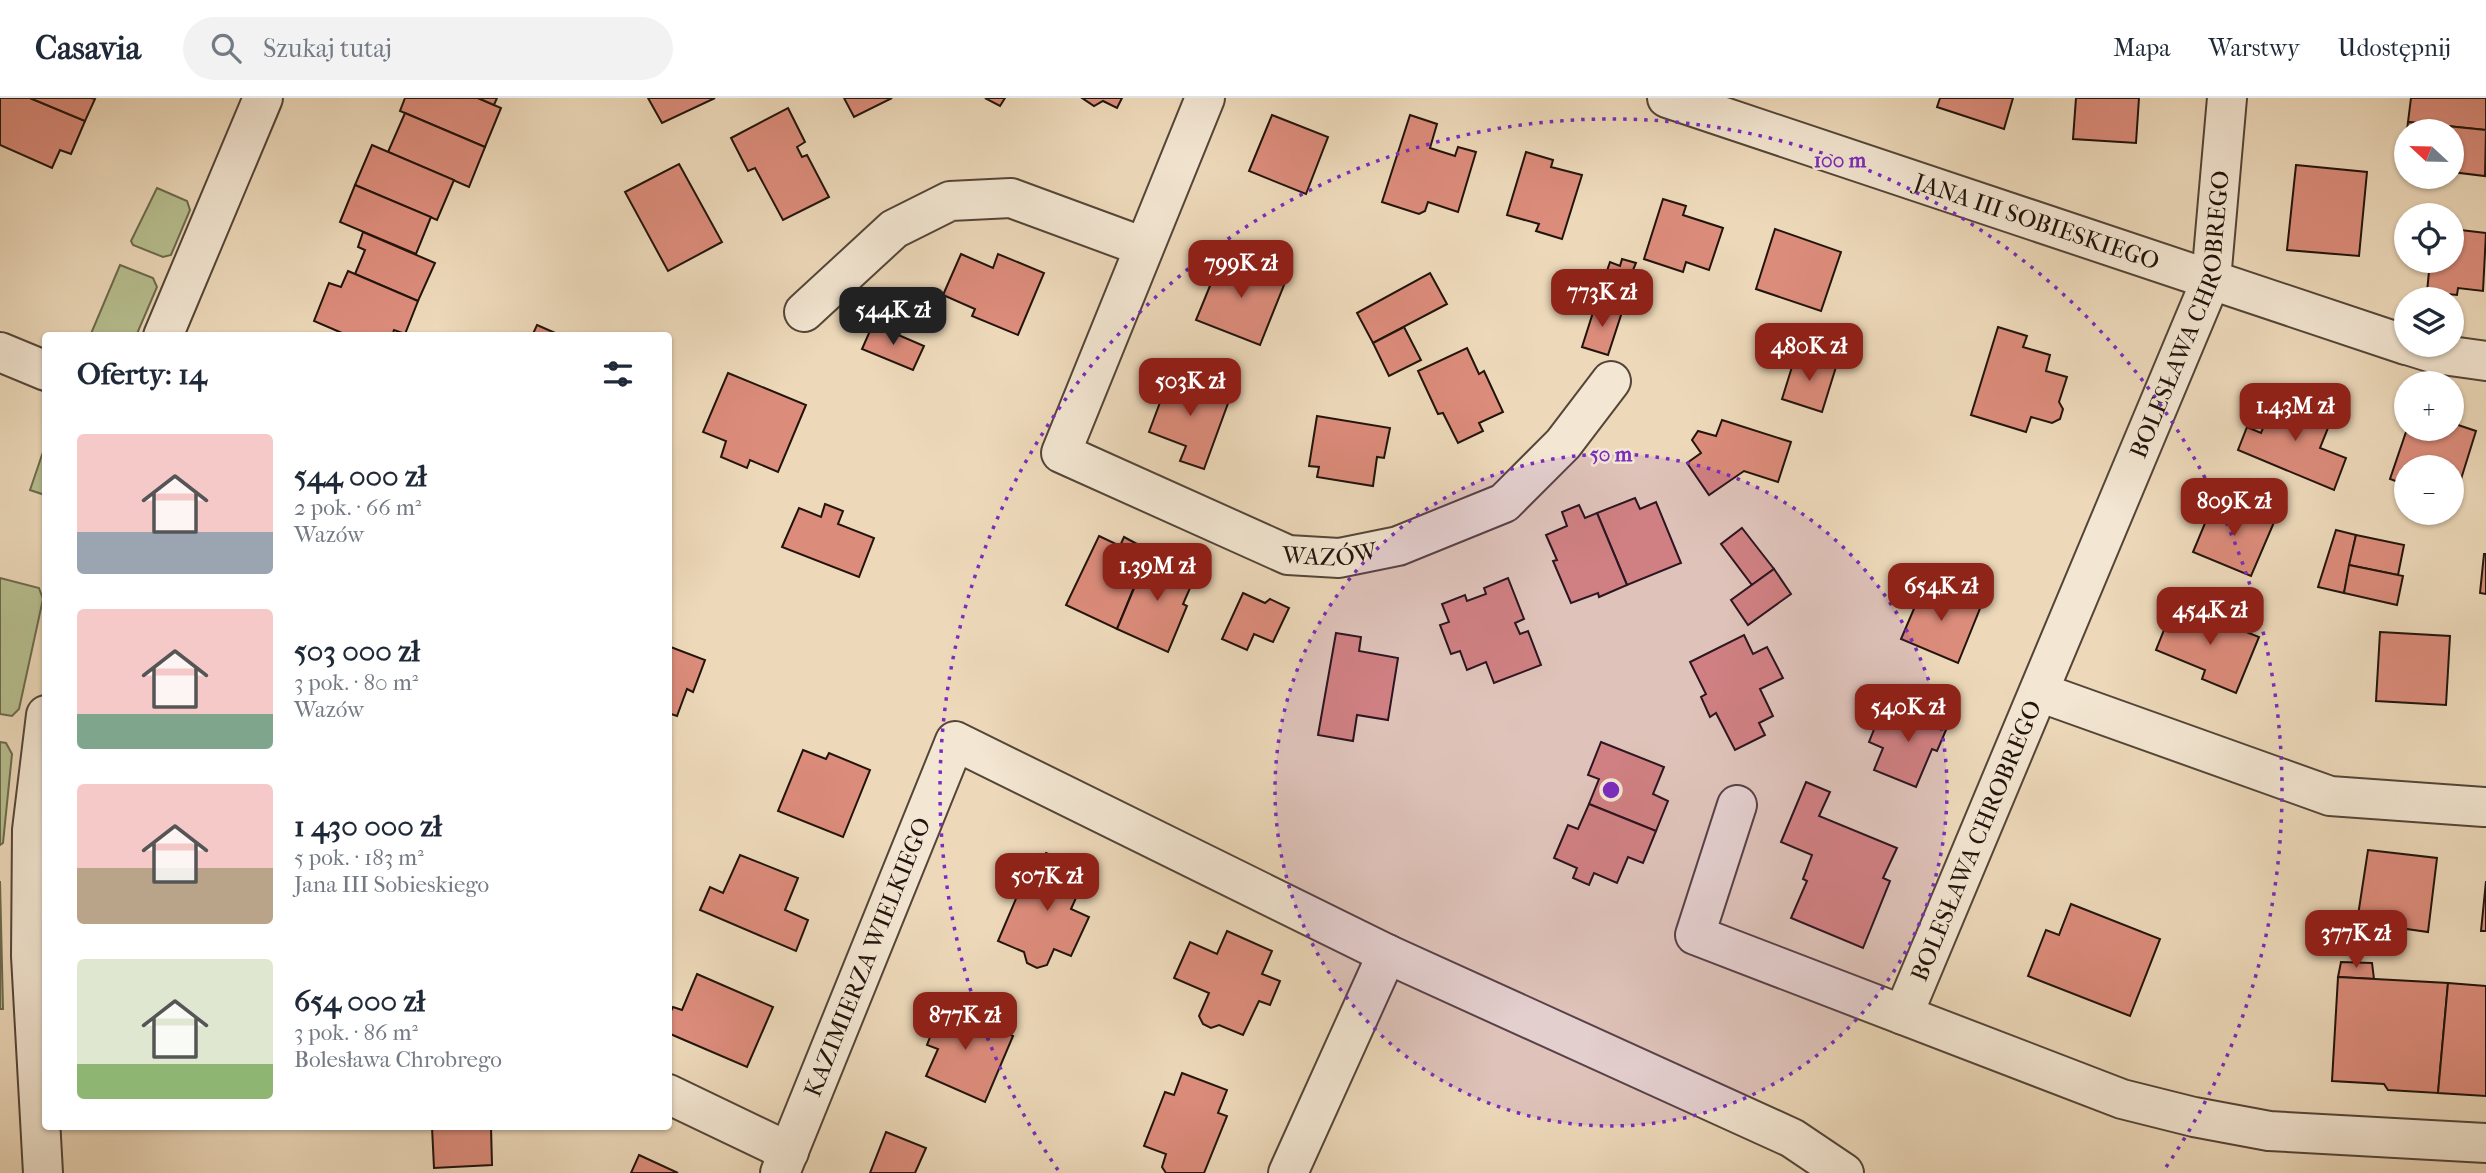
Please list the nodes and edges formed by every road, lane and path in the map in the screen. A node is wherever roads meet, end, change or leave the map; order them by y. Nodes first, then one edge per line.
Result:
1 (263, 98) edge
2 (1205, 98) edge
3 (1667, 98) edge
4 (2227, 98) edge
5 (1144, 247) junction
6 (2211, 279) junction
7 (804, 312) dead end
8 (165, 332) edge
9 (2394, 341) edge
10 (0, 352) edge
11 (2457, 357) edge
12 (2486, 361) edge
13 (42, 369) edge
14 (1611, 381) dead end
15 (2039, 692) junction
16 (42, 750) edge
17 (1737, 805) dead end
18 (2484, 807) dead end
19 (1387, 954) junction
20 (1903, 1015) junction
21 (672, 1096) edge
22 (2486, 1143) edge
23 (785, 1163) edge
24 (43, 1173) edge
25 (1288, 1173) edge
26 (1844, 1173) edge

1 - 8 street
2 - 5 street, WAZÓW
3 - 6 street, JANA III SOBIESKIEGO
4 - 6 street, BOLESŁAWA CHROBREGO
5 - 7 street
5 - 14 street, WAZÓW
6 - 9 street, JANA III SOBIESKIEGO
6 - 15 street, BOLESŁAWA CHROBREGO
10 - 13 street
11 - 12 street, JANA III SOBIESKIEGO
15 - 18 street
15 - 20 street, BOLESŁAWA CHROBREGO
16 - 24 street
17 - 20 street
19 - 23 street, KAZIMIERZA WIELKIEGO
19 - 25 street
19 - 26 street
20 - 22 street
21 - 23 street

